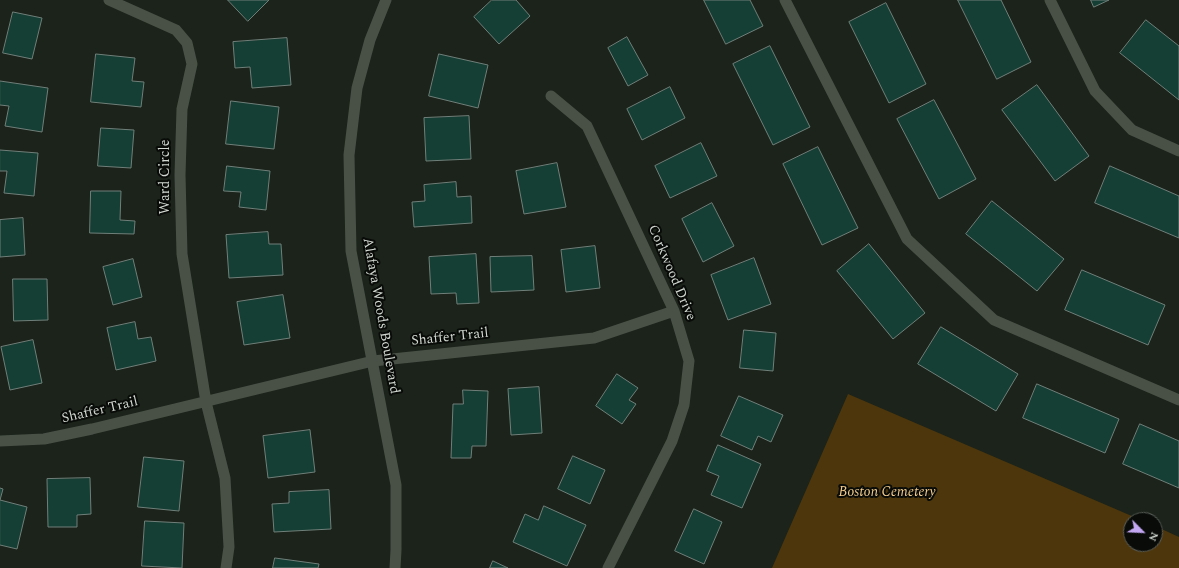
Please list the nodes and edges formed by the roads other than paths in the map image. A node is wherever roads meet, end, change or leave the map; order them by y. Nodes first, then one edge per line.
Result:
1 (108, 0) edge
2 (386, 0) edge
3 (785, 0) edge
4 (1050, 0) edge
5 (551, 96) dead end
6 (1179, 151) edge
7 (674, 311) junction
8 (373, 361) junction
9 (1179, 400) edge
10 (206, 402) junction
11 (0, 442) edge
12 (226, 568) edge
13 (395, 568) edge
14 (608, 568) edge

1 - 10 street, Ward Circle
2 - 8 street, Alafaya Woods Boulevard
3 - 9 street
4 - 6 street
5 - 7 street, Corkwood Drive
7 - 8 street, Shaffer Trail
7 - 14 street, Corkwood Drive
8 - 10 street, Shaffer Trail
8 - 13 street, Alafaya Woods Boulevard
10 - 11 street, Shaffer Trail
10 - 12 street

